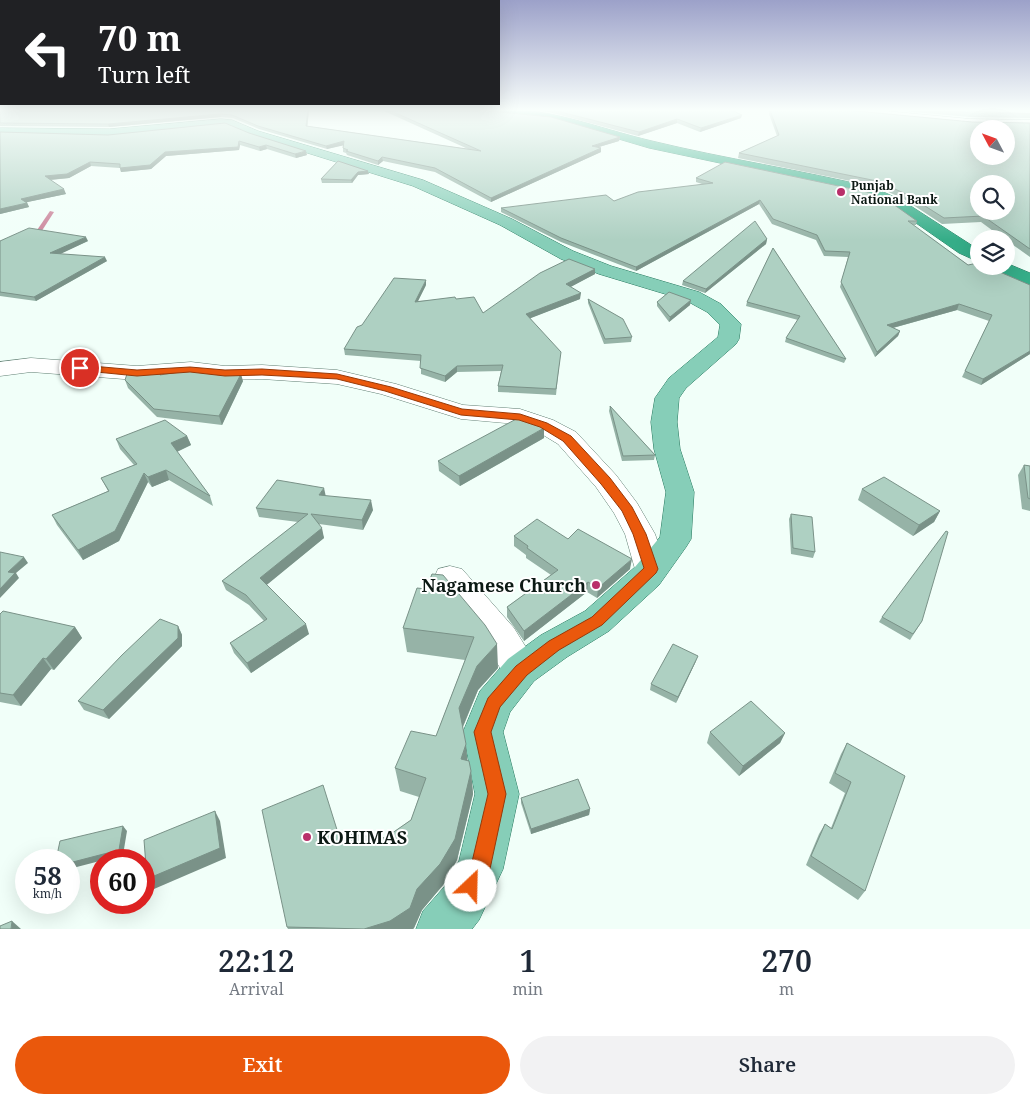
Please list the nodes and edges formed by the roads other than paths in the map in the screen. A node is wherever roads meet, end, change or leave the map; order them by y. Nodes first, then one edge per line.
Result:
1 (321, 153) edge
2 (693, 153) edge
3 (970, 251) edge
4 (1015, 274) edge
5 (1030, 280) edge
6 (0, 369) edge
7 (651, 569) junction
8 (450, 578) dead end
9 (521, 670) junction
10 (441, 929) edge

1 - 7 main road
2 - 3 highway
4 - 5 highway
6 - 7 street
7 - 9 main road
8 - 9 street
9 - 10 main road

